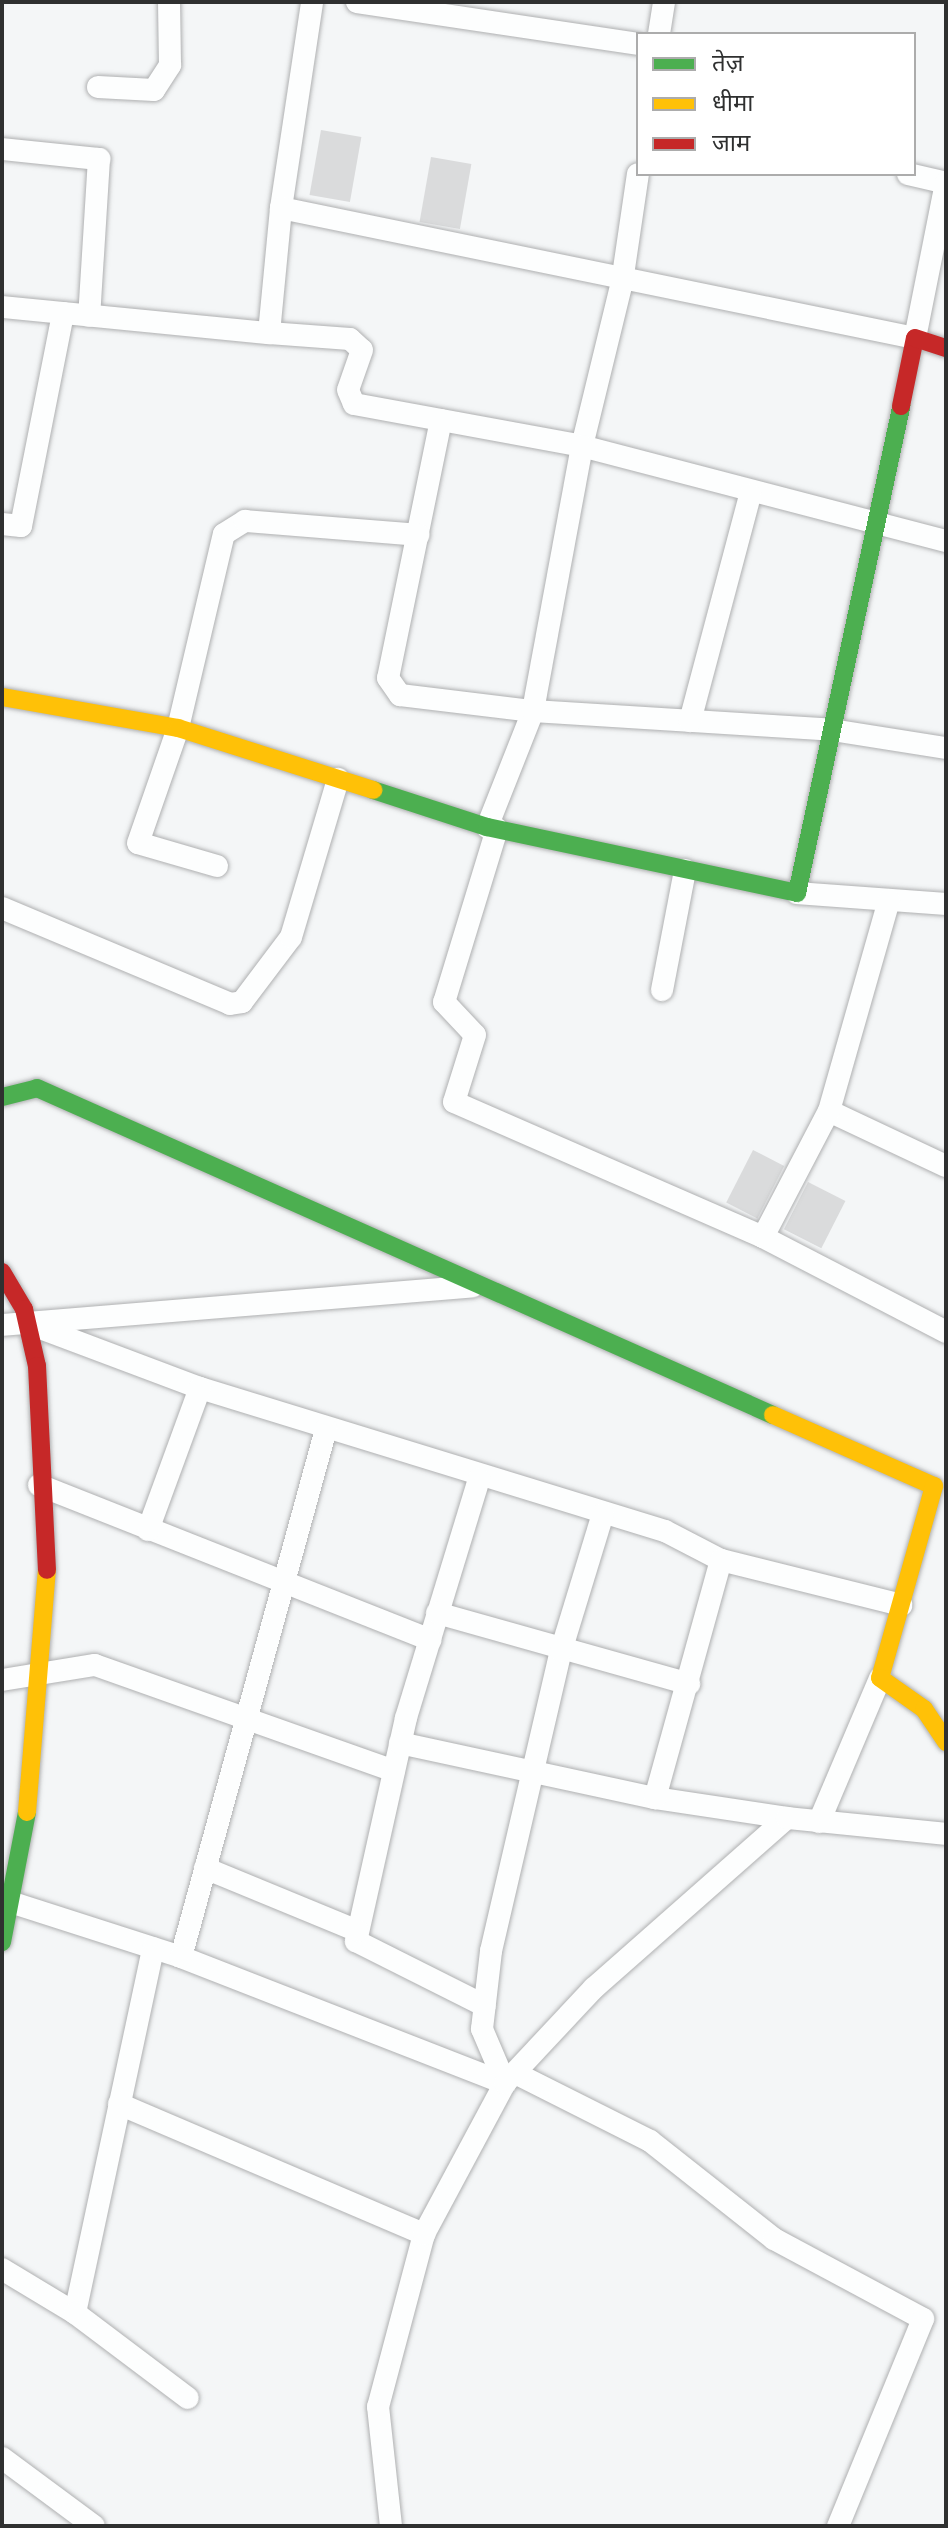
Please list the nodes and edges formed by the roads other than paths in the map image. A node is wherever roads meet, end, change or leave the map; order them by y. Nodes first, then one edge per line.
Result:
1 (169, 2) edge
2 (312, 2) edge
3 (357, 2) edge
4 (664, 2) edge
5 (659, 32) edge
6 (636, 44) edge
7 (98, 87) dead end
8 (2, 149) edge
9 (638, 176) edge
10 (916, 176) edge
11 (946, 183) edge
12 (281, 208) junction
13 (622, 282) junction
14 (2, 307) edge
15 (63, 313) junction
16 (89, 316) junction
17 (269, 333) junction
18 (915, 338) junction
19 (946, 348) edge
20 (441, 420) junction
21 (582, 446) junction
22 (750, 495) junction
23 (876, 522) junction
24 (2, 524) edge
25 (418, 535) junction
26 (946, 541) edge
27 (2, 697) edge
28 (533, 711) junction
29 (690, 721) junction
30 (178, 728) junction
31 (832, 730) junction
32 (946, 748) edge
33 (338, 779) junction
34 (492, 828) junction
35 (217, 866) dead end
36 (685, 870) junction
37 (797, 893) junction
38 (889, 900) junction
39 (946, 904) edge
40 (2, 908) edge
41 (662, 990) dead end
42 (2, 1097) edge
43 (829, 1111) junction
44 (946, 1166) edge
45 (763, 1237) junction
46 (2, 1272) edge
47 (472, 1286) junction
48 (27, 1323) junction
49 (2, 1325) edge
50 (946, 1332) edge
51 (200, 1388) junction
52 (326, 1429) junction
53 (479, 1479) junction
54 (39, 1485) junction
55 (940, 1489) edge
56 (603, 1514) junction
57 (148, 1530) junction
58 (721, 1560) junction
59 (285, 1584) junction
60 (901, 1605) junction
61 (437, 1613) junction
62 (430, 1640) junction
63 (561, 1651) junction
64 (40, 1674) junction
65 (880, 1678) junction
66 (2, 1680) edge
67 (689, 1684) junction
68 (243, 1721) junction
69 (946, 1742) edge
70 (400, 1743) junction
71 (394, 1771) junction
72 (532, 1773) junction
73 (655, 1798) junction
74 (787, 1818) junction
75 (819, 1822) junction
76 (946, 1834) edge
77 (205, 1868) junction
78 (6, 1912) edge
79 (358, 1931) junction
80 (2, 1942) edge
81 (153, 1948) junction
82 (181, 1957) junction
83 (485, 2006) junction
84 (510, 2078) junction
85 (119, 2104) junction
86 (424, 2234) junction
87 (2, 2269) edge
88 (75, 2313) junction
89 (188, 2398) dead end
90 (2, 2458) edge
91 (94, 2526) edge
92 (391, 2526) edge
93 (838, 2526) edge

1 - 7 street
2 - 12 street
3 - 6 street
4 - 5 street
8 - 16 street
9 - 13 street
10 - 11 street
11 - 18 street
12 - 13 street
12 - 17 street
13 - 18 street
13 - 21 street
14 - 15 street
15 - 16 street
15 - 24 street
16 - 17 street
17 - 20 street
18 - 19 street
18 - 23 street
20 - 21 street
20 - 25 street
21 - 22 street
21 - 28 street
22 - 23 street
22 - 29 street
23 - 26 street
23 - 31 street
25 - 28 street
25 - 30 street
27 - 30 street
28 - 29 street
28 - 34 street
29 - 31 street
30 - 33 street
30 - 35 street
31 - 32 street
31 - 37 street
33 - 34 street
33 - 40 street
34 - 36 street
34 - 45 street
36 - 37 street
36 - 41 street
37 - 38 street
38 - 39 street
38 - 43 street
42 - 47 street
43 - 44 street
43 - 45 street
45 - 50 street
46 - 48 street
47 - 48 street
47 - 55 street
48 - 49 street
48 - 51 street
48 - 54 street
51 - 52 street
51 - 57 street
52 - 53 street
52 - 59 street
53 - 56 street
53 - 61 street
54 - 57 street
54 - 64 street
55 - 60 street
56 - 58 street
56 - 63 street
57 - 59 street
58 - 60 street
58 - 67 street
59 - 62 street
59 - 68 street
60 - 65 street
61 - 62 street
61 - 63 street
62 - 70 street
63 - 67 street
63 - 72 street
64 - 66 street
64 - 68 street
64 - 78 street
65 - 69 street
65 - 75 street
67 - 73 street
68 - 71 street
68 - 77 street
70 - 71 street
70 - 72 street
71 - 79 street
72 - 73 street
72 - 83 street
73 - 74 street
74 - 75 street
74 - 84 street
75 - 76 street
77 - 79 street
77 - 82 street
78 - 80 street
78 - 81 street
79 - 83 street
81 - 82 street
81 - 85 street
82 - 84 street
83 - 84 street
84 - 86 street
84 - 93 street
85 - 86 street
85 - 88 street
86 - 92 street
87 - 88 street
88 - 89 street
90 - 91 street

